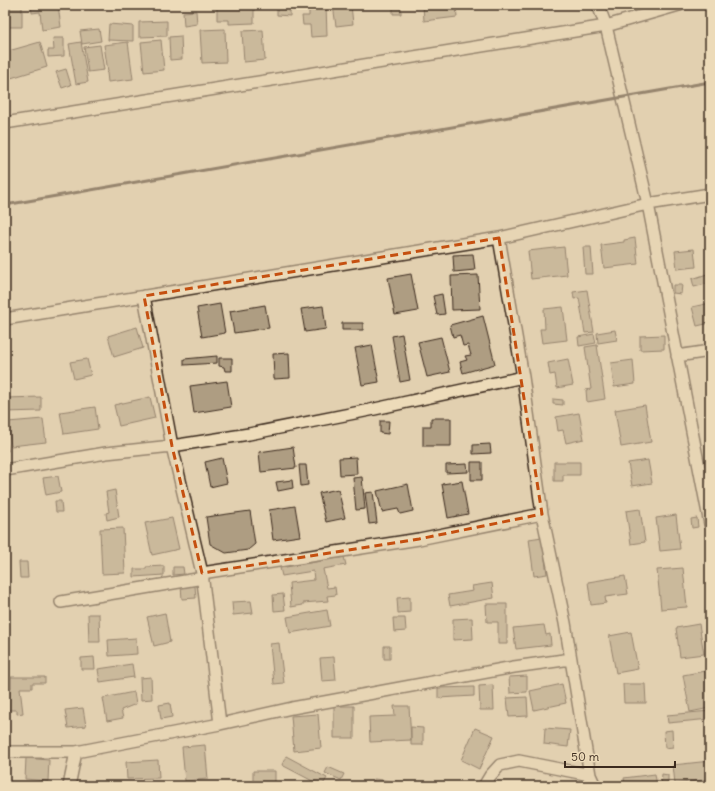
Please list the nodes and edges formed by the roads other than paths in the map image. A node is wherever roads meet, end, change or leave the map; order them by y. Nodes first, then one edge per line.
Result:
1 (598, 5) edge
2 (679, 5) edge
3 (606, 26) junction
4 (5, 123) edge
5 (710, 194) edge
6 (648, 204) junction
7 (499, 238) junction
8 (144, 296) junction
9 (5, 318) edge
10 (710, 351) edge
11 (677, 356) junction
12 (523, 377) junction
13 (172, 446) junction
14 (5, 470) edge
15 (707, 491) edge
16 (542, 514) junction
17 (710, 524) edge
18 (202, 576) junction
19 (61, 602) dead end
20 (571, 659) junction
21 (220, 724) junction
22 (5, 752) edge
23 (76, 752) junction
24 (590, 775) junction
25 (69, 786) edge
26 (484, 786) edge
27 (595, 786) edge

1 - 3 street
2 - 3 street
3 - 4 street
3 - 6 street
5 - 6 street
6 - 7 street
6 - 11 street
7 - 8 street
7 - 12 street
8 - 9 street
8 - 13 street
10 - 11 street
11 - 15 street
12 - 13 street
12 - 16 street
13 - 14 street
13 - 18 street
15 - 17 street
16 - 18 street
16 - 20 street
18 - 19 street
18 - 21 street
20 - 21 street
20 - 24 street
21 - 23 street
22 - 23 street
23 - 25 street
24 - 26 street
24 - 27 street

